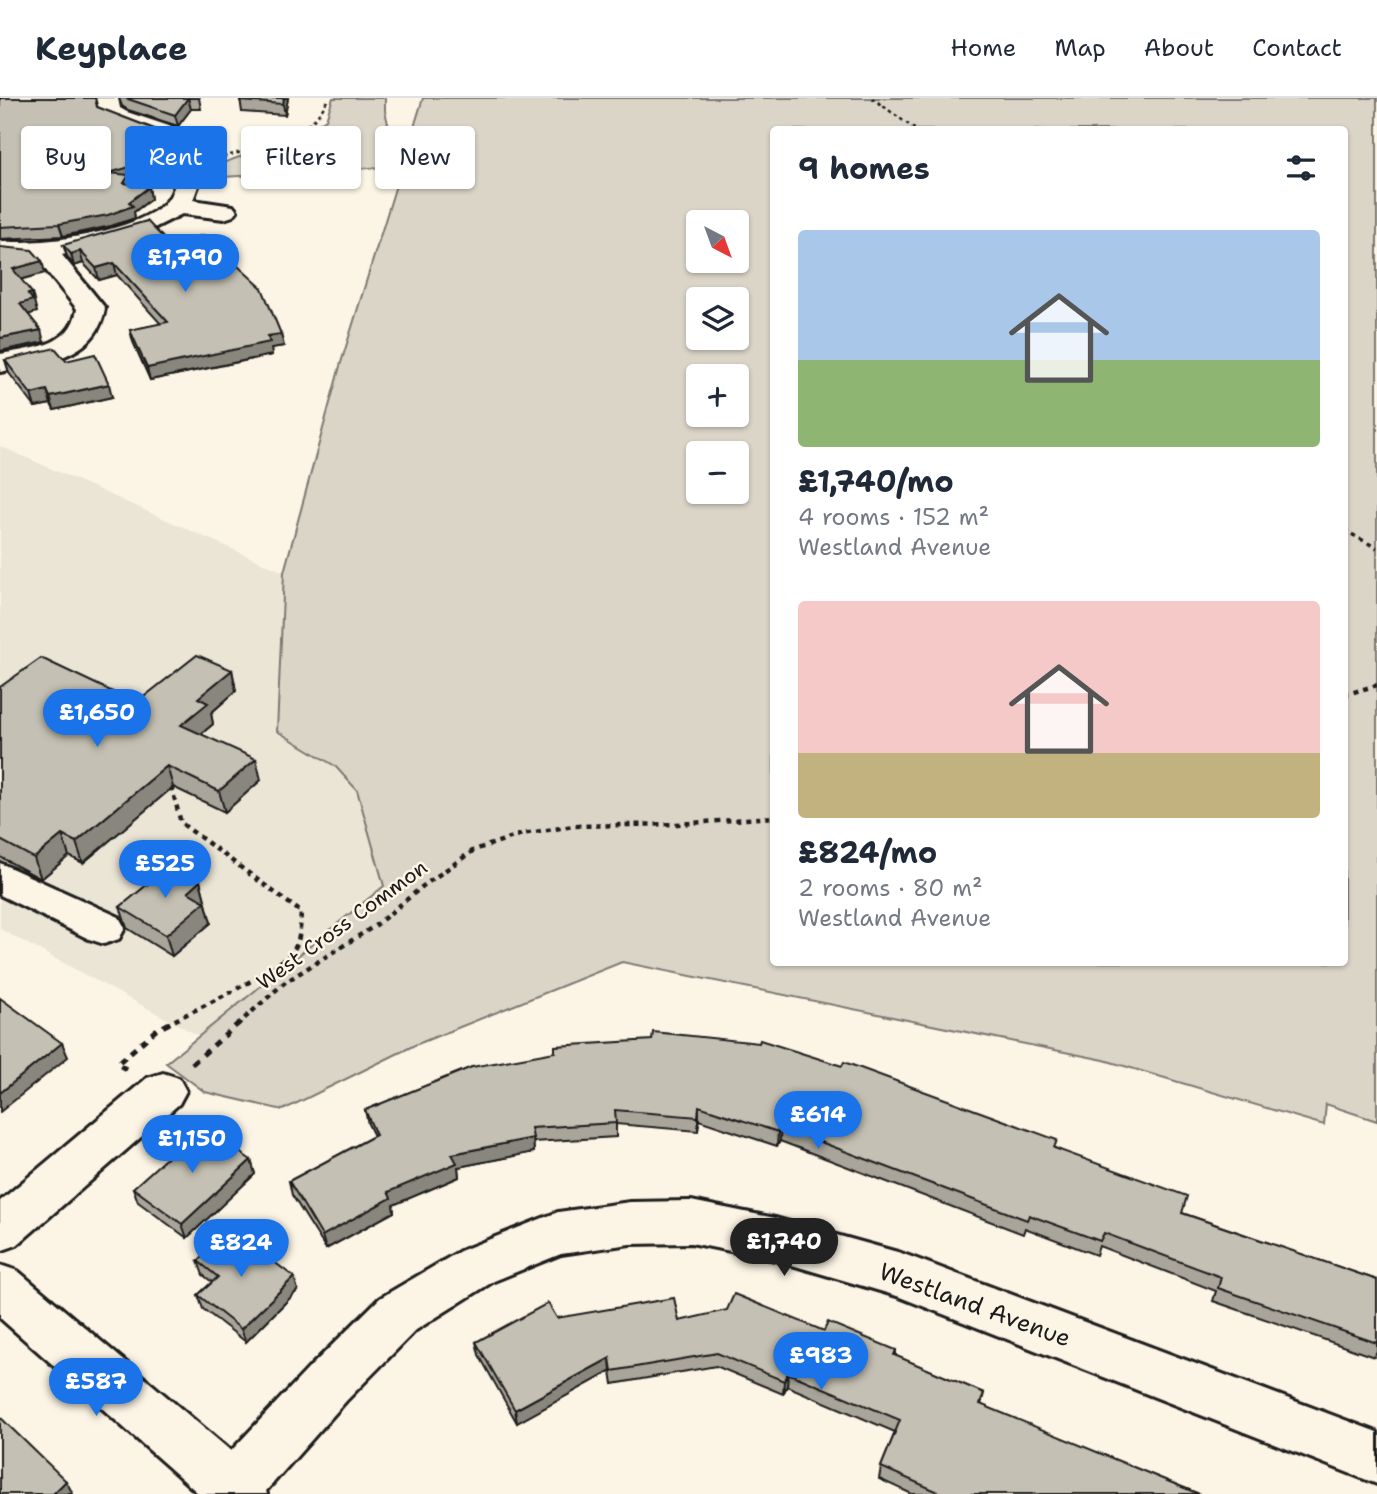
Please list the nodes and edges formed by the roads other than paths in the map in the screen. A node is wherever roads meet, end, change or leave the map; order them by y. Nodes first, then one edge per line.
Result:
1 (107, 98) edge
2 (176, 206) junction
3 (225, 211) dead end
4 (0, 249) edge
5 (44, 250) junction
6 (0, 363) edge
7 (0, 878) edge
8 (104, 928) dead end
9 (163, 1091) road end
10 (0, 1230) edge
11 (0, 1287) edge
12 (1377, 1458) edge
13 (237, 1491) edge

1 - 2 street
2 - 3 street
2 - 5 street
4 - 5 street
5 - 6 street
7 - 8 street
9 - 10 street
11 - 13 street
12 - 13 street, Westland Avenue

